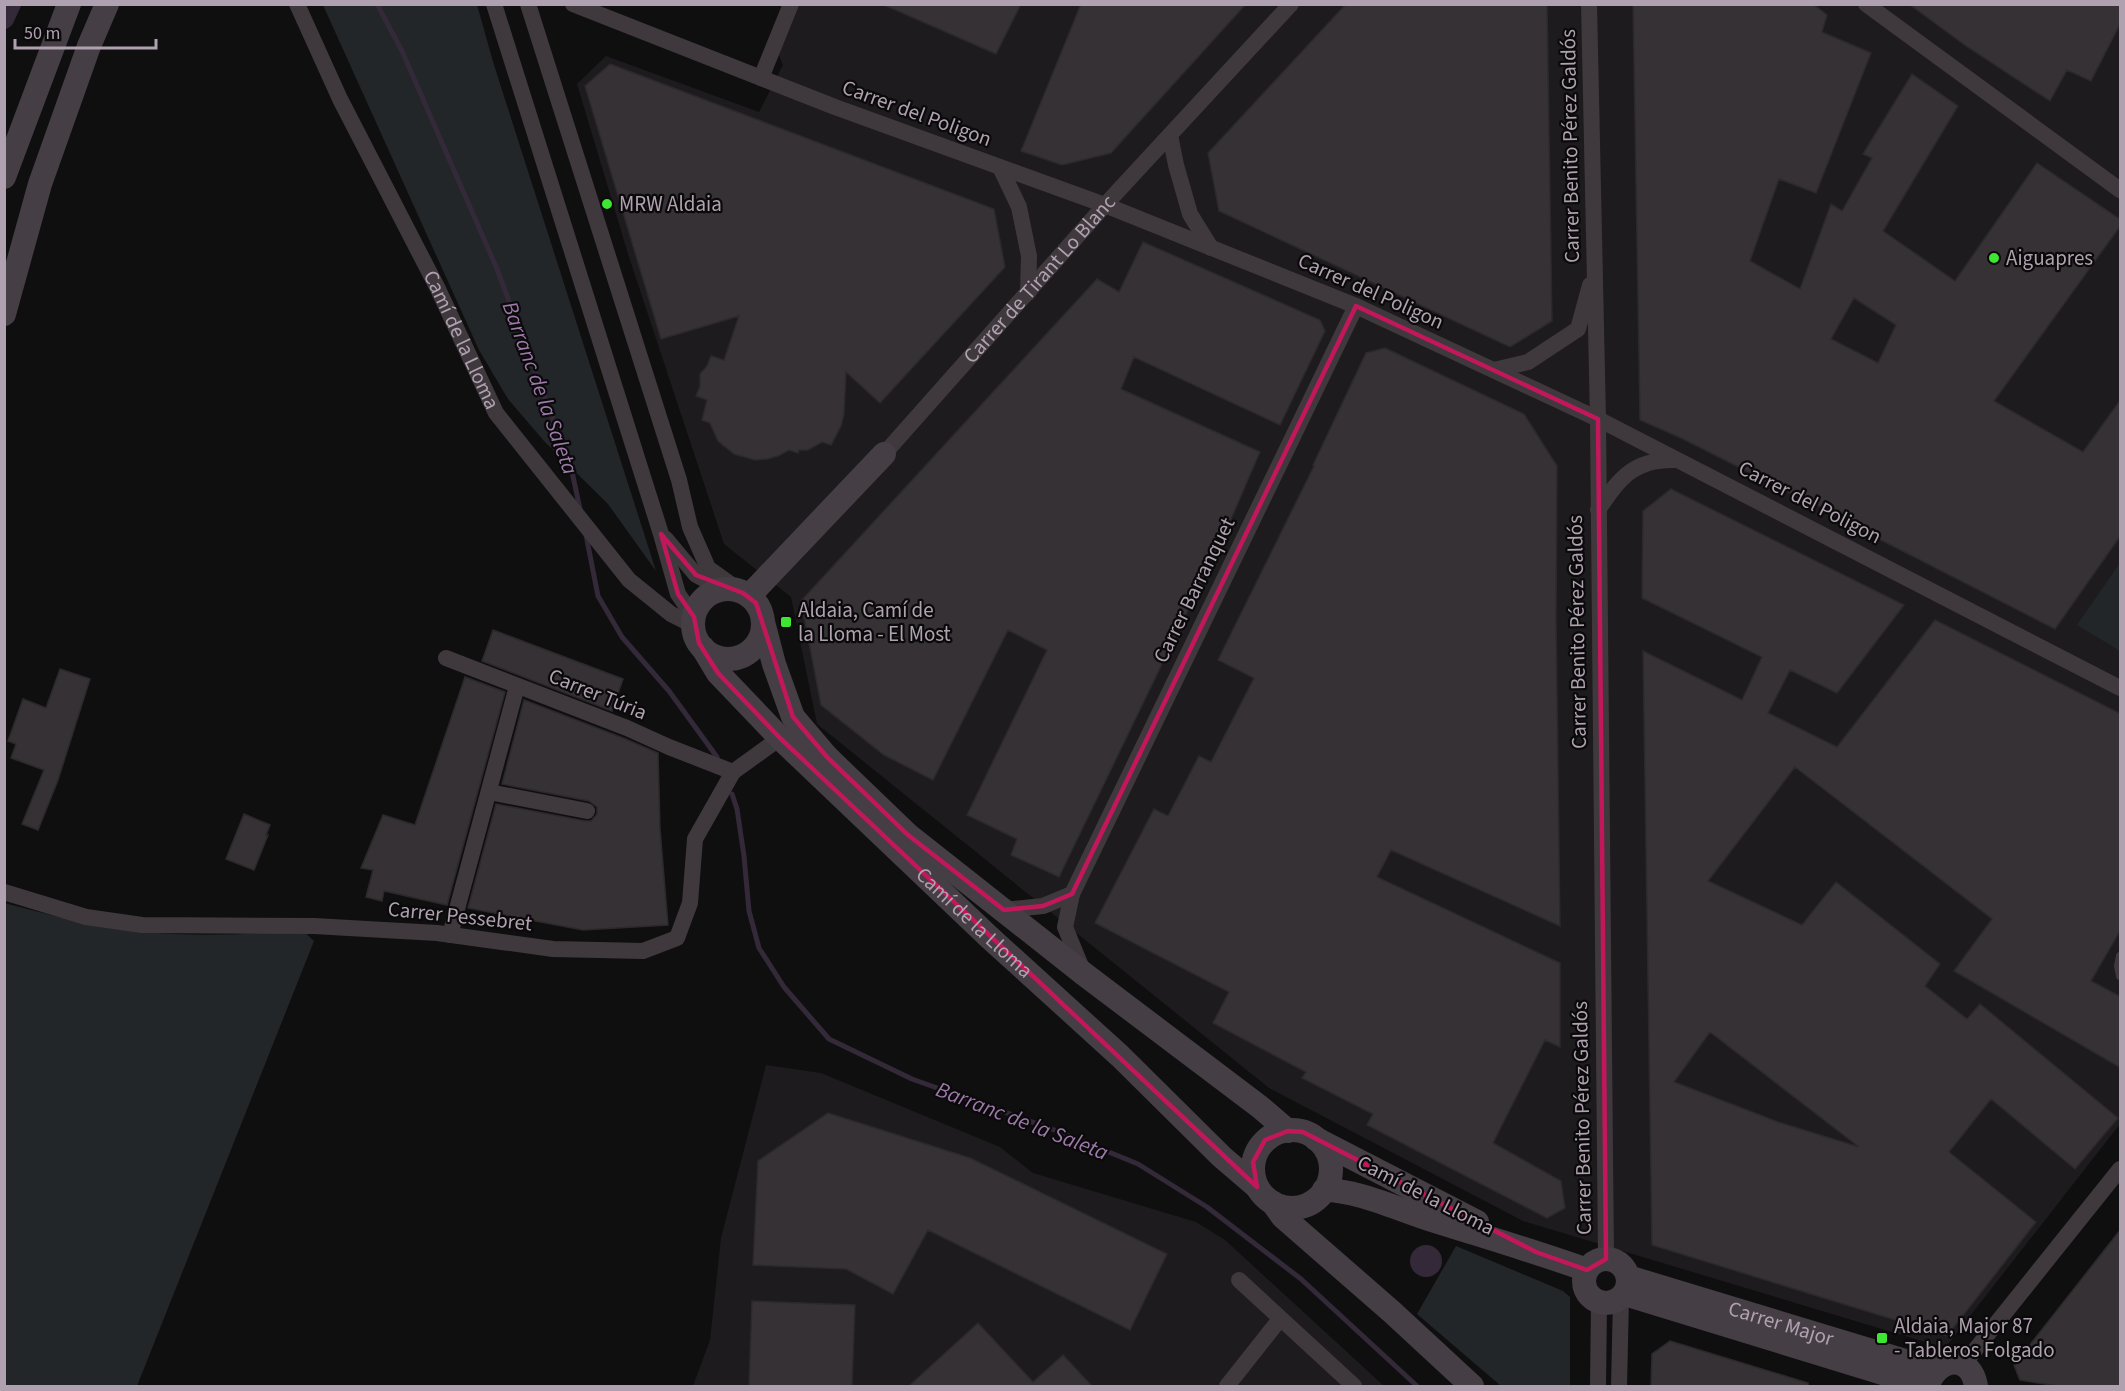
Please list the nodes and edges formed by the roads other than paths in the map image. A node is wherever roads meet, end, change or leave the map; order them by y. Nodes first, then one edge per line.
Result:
1 (69, 4) edge
2 (107, 4) edge
3 (297, 4) edge
4 (494, 4) edge
5 (528, 4) edge
6 (573, 4) edge
7 (791, 4) edge
8 (1291, 4) edge
9 (1589, 4) edge
10 (1866, 4) edge
11 (761, 78) junction
12 (1170, 135) junction
13 (1000, 167) junction
14 (4, 177) edge
15 (2121, 189) edge
16 (1106, 205) junction
17 (1211, 248) junction
18 (1595, 266) junction
19 (1028, 293) junction
20 (1356, 306) junction
21 (4, 314) edge
22 (1494, 370) junction
23 (1598, 419) junction
24 (884, 454) joint
25 (1678, 460) junction
26 (1598, 510) junction
27 (661, 534) junction
28 (748, 602) junction
29 (694, 621) junction
30 (703, 648) junction
31 (447, 658) dead end
32 (517, 686) junction
33 (2121, 688) edge
34 (780, 738) junction
35 (733, 772) junction
36 (489, 792) junction
37 (587, 811) dead end
38 (4, 892) edge
39 (1072, 894) junction
40 (1004, 910) junction
41 (450, 935) junction
42 (2121, 956) edge
43 (1084, 974) junction
44 (2121, 976) edge
45 (1288, 1131) junction
46 (1316, 1139) junction
47 (2121, 1169) edge
48 (1265, 1195) junction
49 (1319, 1196) junction
50 (1536, 1251) junction
51 (1597, 1265) junction
52 (1239, 1280) dead end
53 (1618, 1293) junction
54 (1392, 1312) junction
55 (1280, 1319) junction
56 (1964, 1365) junction
57 (1929, 1381) edge
58 (1227, 1386) edge
59 (1354, 1386) edge
60 (1472, 1386) edge
61 (1598, 1386) edge
62 (1619, 1386) edge
63 (1976, 1386) edge

1 - 14 street
2 - 21 street
3 - 29 street, Camí de la Lloma
4 - 27 street
5 - 28 street
6 - 11 street, Carrer del Poligon
7 - 11 street
8 - 12 street, Carrer de Tirant Lo Blanc
9 - 18 street, Carrer Benito Pérez Galdós
10 - 15 street
11 - 13 street, Carrer del Poligon
12 - 16 street, Carrer de Tirant Lo Blanc
12 - 17 street
13 - 16 street, Carrer del Poligon
13 - 19 street
16 - 17 street, Carrer del Poligon
16 - 19 street, Carrer de Tirant Lo Blanc
17 - 20 street, Carrer del Poligon
18 - 22 street
18 - 23 street, Carrer Benito Pérez Galdós
19 - 24 street, Carrer de Tirant Lo Blanc
20 - 22 street, Carrer del Poligon
20 - 39 street, Carrer Barranquet
22 - 23 street, Carrer del Poligon
23 - 25 street, Carrer del Poligon
23 - 26 street, Carrer Benito Pérez Galdós
24 - 28 street, Carrer de Tirant Lo Blanc
25 - 26 street
25 - 33 street, Carrer del Poligon
26 - 51 street, Carrer Benito Pérez Galdós
27 - 28 street
27 - 29 street
28 - 29 street
28 - 30 street
28 - 40 street, Camí de la Lloma
29 - 30 street, Camí de la Lloma
30 - 34 street, Camí de la Lloma
31 - 32 street, Carrer Túria
32 - 35 street, Carrer Túria
32 - 36 street
34 - 35 street, Carrer Pessebret
34 - 48 street, Camí de la Lloma
35 - 41 street, Carrer Pessebret
36 - 37 street
36 - 41 street
38 - 41 street, Carrer Pessebret
39 - 40 street
39 - 43 street, Carrer Barranquet
40 - 43 street, Camí de la Lloma
42 - 44 lane
43 - 45 street, Camí de la Lloma
45 - 46 street
45 - 48 street
46 - 49 street
46 - 50 street, Camí de la Lloma
47 - 56 street
48 - 49 street
48 - 54 street, Camí de la Lloma
49 - 50 street, Camí de la Lloma
49 - 54 street
50 - 51 street, Camí de la Lloma
51 - 53 street, Camí de la Lloma
51 - 53 street
52 - 55 street
53 - 57 street, Carrer Major
53 - 61 street
53 - 62 street
54 - 60 street
55 - 58 street
55 - 59 street
56 - 57 street
56 - 63 street

